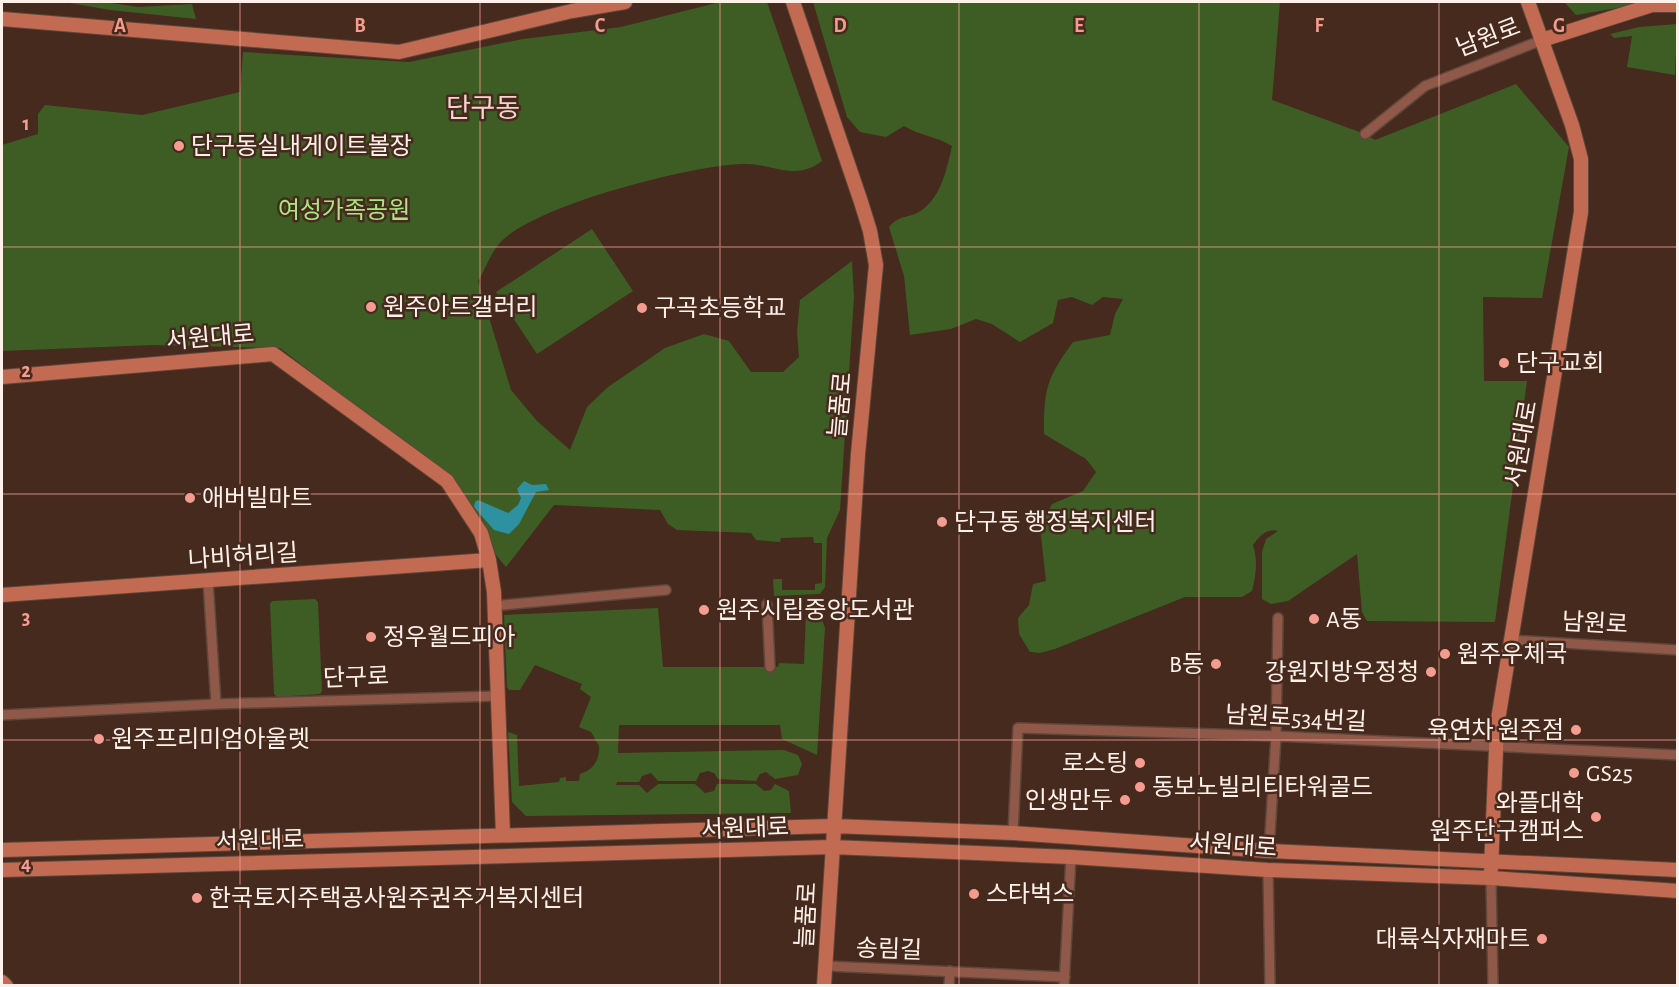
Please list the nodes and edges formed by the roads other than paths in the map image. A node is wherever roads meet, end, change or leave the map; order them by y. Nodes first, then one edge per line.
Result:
1 (625, 2) edge
2 (793, 2) edge
3 (1528, 2) edge
4 (1677, 5) edge
5 (2, 19) edge
6 (1542, 40) junction
7 (1365, 134) dead end
8 (2, 377) edge
9 (489, 560) junction
10 (208, 581) junction
11 (666, 590) dead end
12 (2, 596) edge
13 (767, 604) dead end
14 (504, 605) dead end
15 (1278, 618) dead end
16 (1510, 640) junction
17 (1677, 650) edge
18 (770, 667) dead end
19 (498, 696) junction
20 (216, 704) junction
21 (2, 715) edge
22 (1276, 735) junction
23 (1495, 748) junction
24 (1677, 755) edge
25 (834, 826) junction
26 (1013, 833) junction
27 (503, 835) junction
28 (832, 847) junction
29 (2, 850) edge
30 (1269, 851) junction
31 (1071, 857) junction
32 (1491, 861) junction
33 (2, 870) edge
34 (1268, 870) junction
35 (1677, 870) edge
36 (1491, 878) junction
37 (1677, 891) edge
38 (826, 966) junction
39 (950, 971) junction
40 (1064, 981) edge
41 (2, 982) edge
42 (6, 986) edge
43 (824, 986) edge
44 (949, 986) edge
45 (1270, 986) edge
46 (1493, 986) edge

1 - 5 street
2 - 25 street, 늘품로
3 - 6 street, 서원대로
4 - 6 street, 남원로
6 - 7 street, 남원로
6 - 16 street, 서원대로
8 - 9 street, 서원대로
9 - 10 street, 나비허리길
9 - 19 street, 서원대로
10 - 12 street, 나비허리길
10 - 20 street
11 - 14 street
13 - 18 street
15 - 22 street
16 - 17 street, 남원로
16 - 23 street, 서원대로
19 - 20 street, 단구로
19 - 27 street, 서원대로
20 - 21 street, 단구로
22 - 23 street, 남원로534번길
22 - 26 street, 남원로534번길
22 - 30 street
23 - 24 street, 남원로534번길
23 - 32 street, 서원대로
25 - 26 street, 서원대로
25 - 27 street, 서원대로
25 - 28 street, 늘품로
26 - 30 street, 서원대로
27 - 29 street, 서원대로
28 - 31 street, 서원대로
28 - 33 street, 서원대로
28 - 38 street, 늘품로
30 - 32 street, 서원대로
30 - 34 street
31 - 34 street, 서원대로
31 - 40 street, 송림길
32 - 35 street, 서원대로
32 - 36 street
34 - 36 street, 서원대로
34 - 45 street
36 - 37 street, 서원대로
36 - 46 street
38 - 39 street, 송림길
38 - 43 street, 늘품로
39 - 40 street, 송림길
39 - 44 street, 송림길
41 - 42 street

